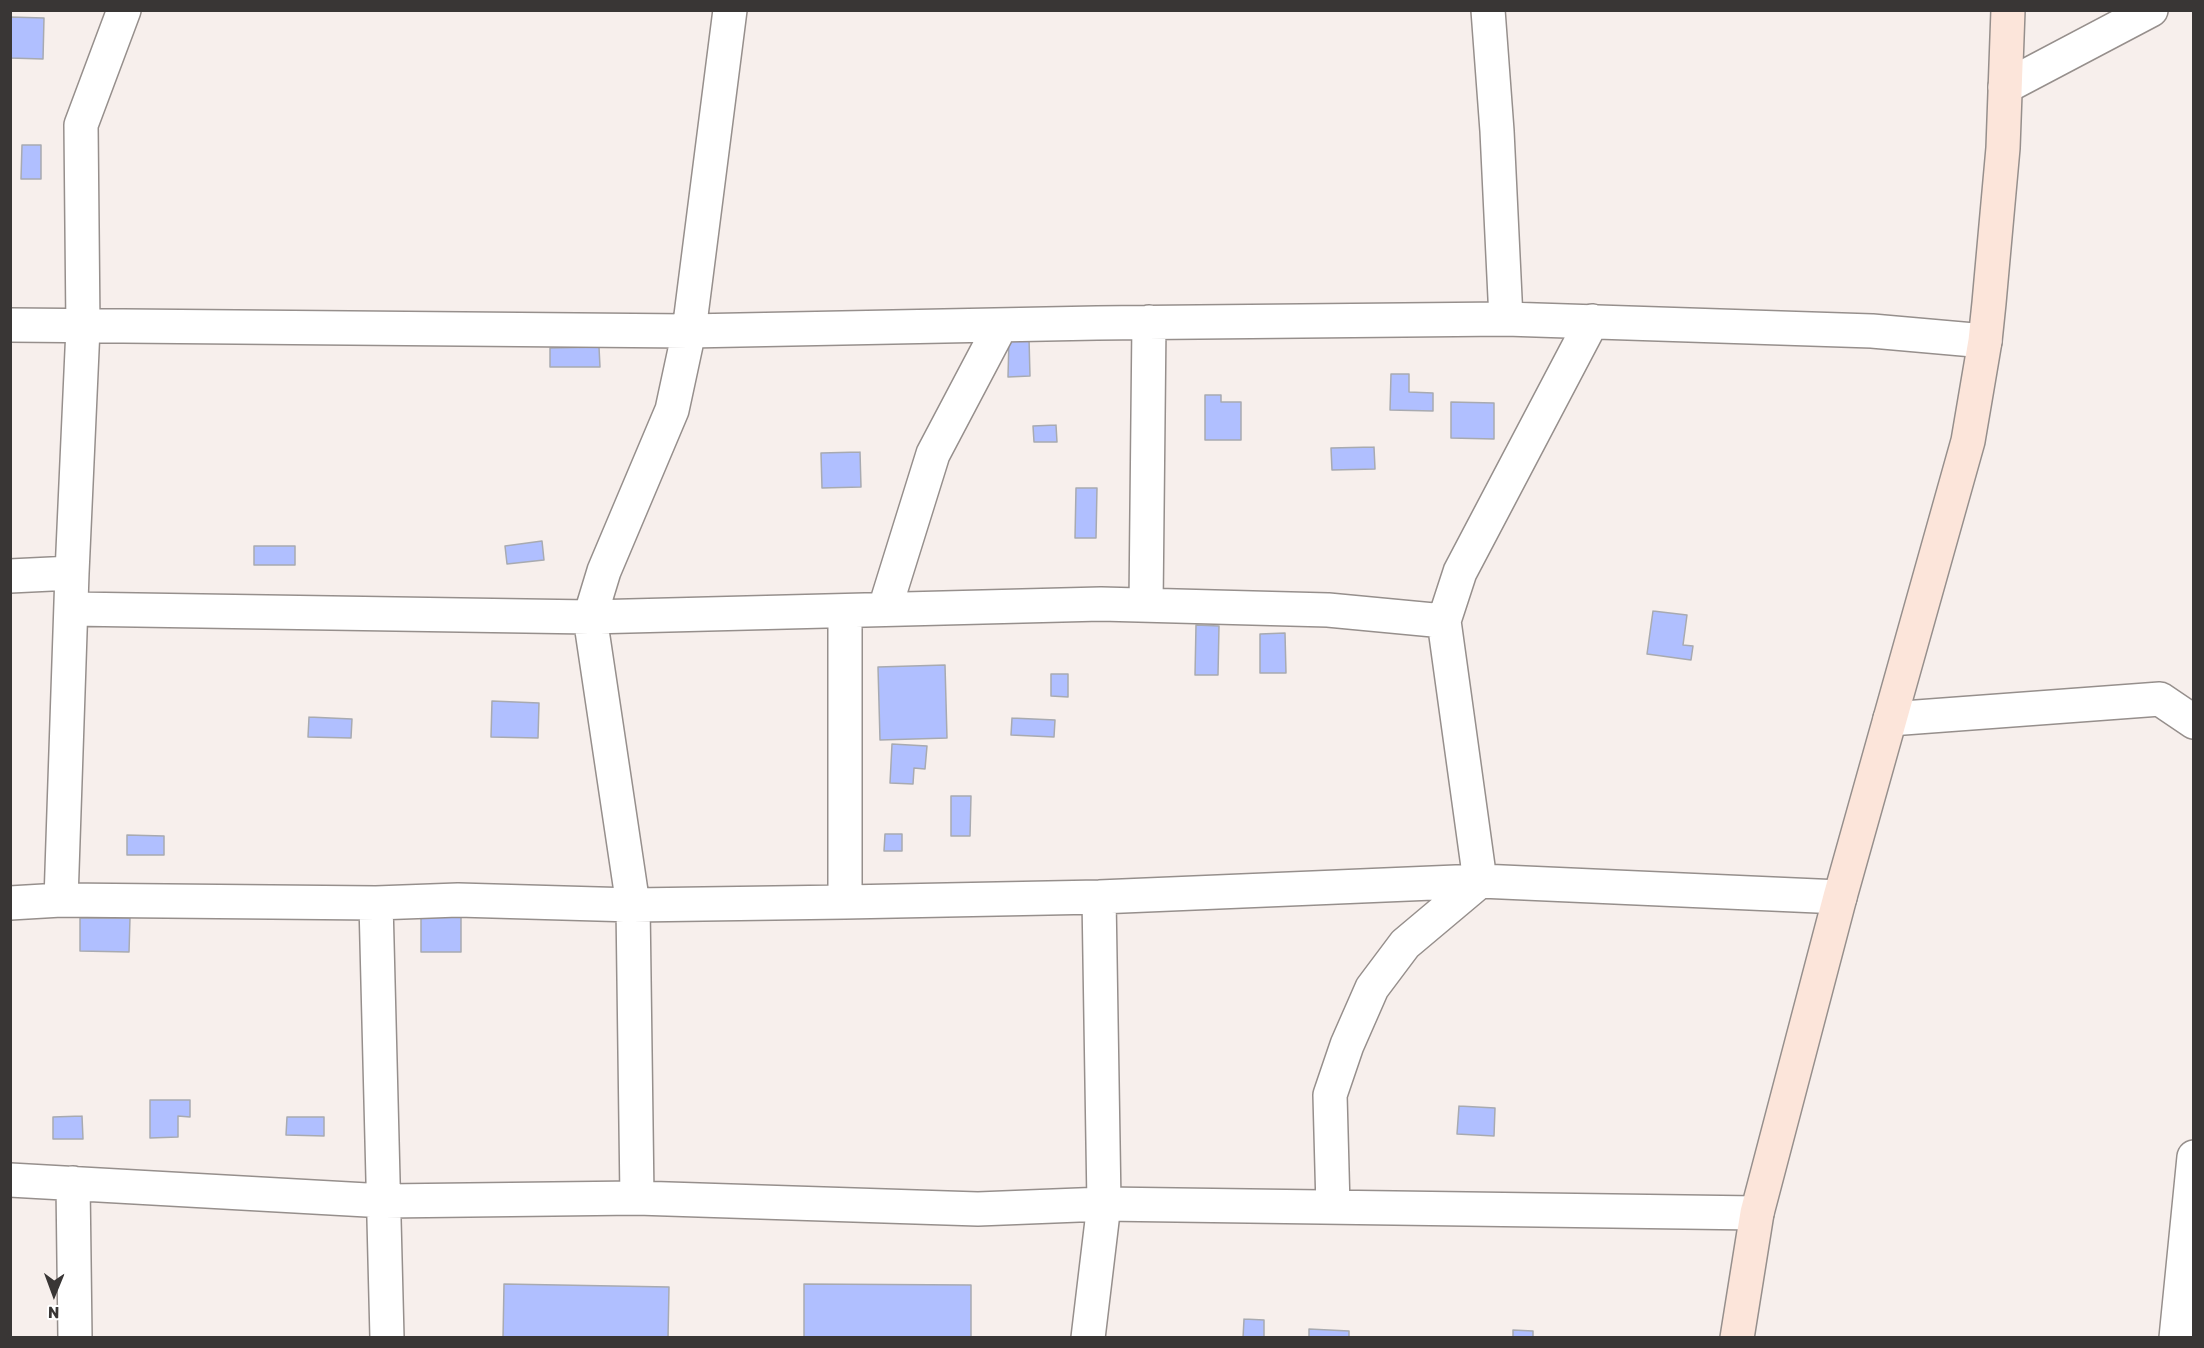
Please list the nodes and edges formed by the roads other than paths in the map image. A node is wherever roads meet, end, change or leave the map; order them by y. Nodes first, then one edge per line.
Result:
1 (124, 10) edge
2 (730, 10) edge
3 (1488, 10) edge
4 (2008, 10) edge
5 (2151, 10) edge
6 (2005, 87) junction
7 (1506, 319) junction
8 (1592, 321) junction
9 (1149, 322) junction
10 (10, 325) edge
11 (1001, 325) junction
12 (83, 328) junction
13 (689, 331) junction
14 (1985, 341) junction
15 (72, 573) junction
16 (10, 576) edge
17 (1146, 605) junction
18 (885, 608) junction
19 (72, 609) junction
20 (845, 612) junction
21 (590, 617) junction
22 (1444, 621) junction
23 (1890, 719) junction
24 (2193, 722) edge
25 (1480, 881) junction
26 (1099, 897) junction
27 (1840, 897) junction
28 (62, 900) junction
29 (845, 902) junction
30 (10, 903) edge
31 (376, 903) junction
32 (633, 905) junction
33 (2193, 1157) edge
34 (10, 1180) edge
35 (73, 1183) junction
36 (637, 1198) junction
37 (385, 1200) junction
38 (1104, 1204) junction
39 (1333, 1207) junction
40 (1757, 1213) junction
41 (75, 1338) edge
42 (387, 1338) edge
43 (1088, 1338) edge
44 (1737, 1338) edge
45 (2176, 1338) edge

1 - 12 street
2 - 13 street
3 - 7 street
4 - 6 street
5 - 6 street
6 - 14 street
7 - 8 street
7 - 9 street
8 - 14 street
8 - 22 street
9 - 11 street
9 - 17 street
10 - 12 street
11 - 13 street
11 - 18 street
12 - 13 street
12 - 15 street
13 - 21 street
14 - 23 street
15 - 16 street
15 - 19 street
17 - 18 street
17 - 22 street
18 - 20 street
19 - 21 street
19 - 28 street
20 - 21 street
20 - 29 street
21 - 32 street
22 - 25 street
23 - 24 street
23 - 27 street
25 - 26 street
25 - 27 street
25 - 39 street
26 - 29 street
26 - 38 street
27 - 40 street
28 - 30 street
28 - 31 street
29 - 32 street
31 - 32 street
31 - 37 street
32 - 36 street
33 - 45 street
34 - 35 street
35 - 37 street
35 - 41 street
36 - 37 street
36 - 38 street
37 - 42 street
38 - 39 street
38 - 43 street
39 - 40 street
40 - 44 street

